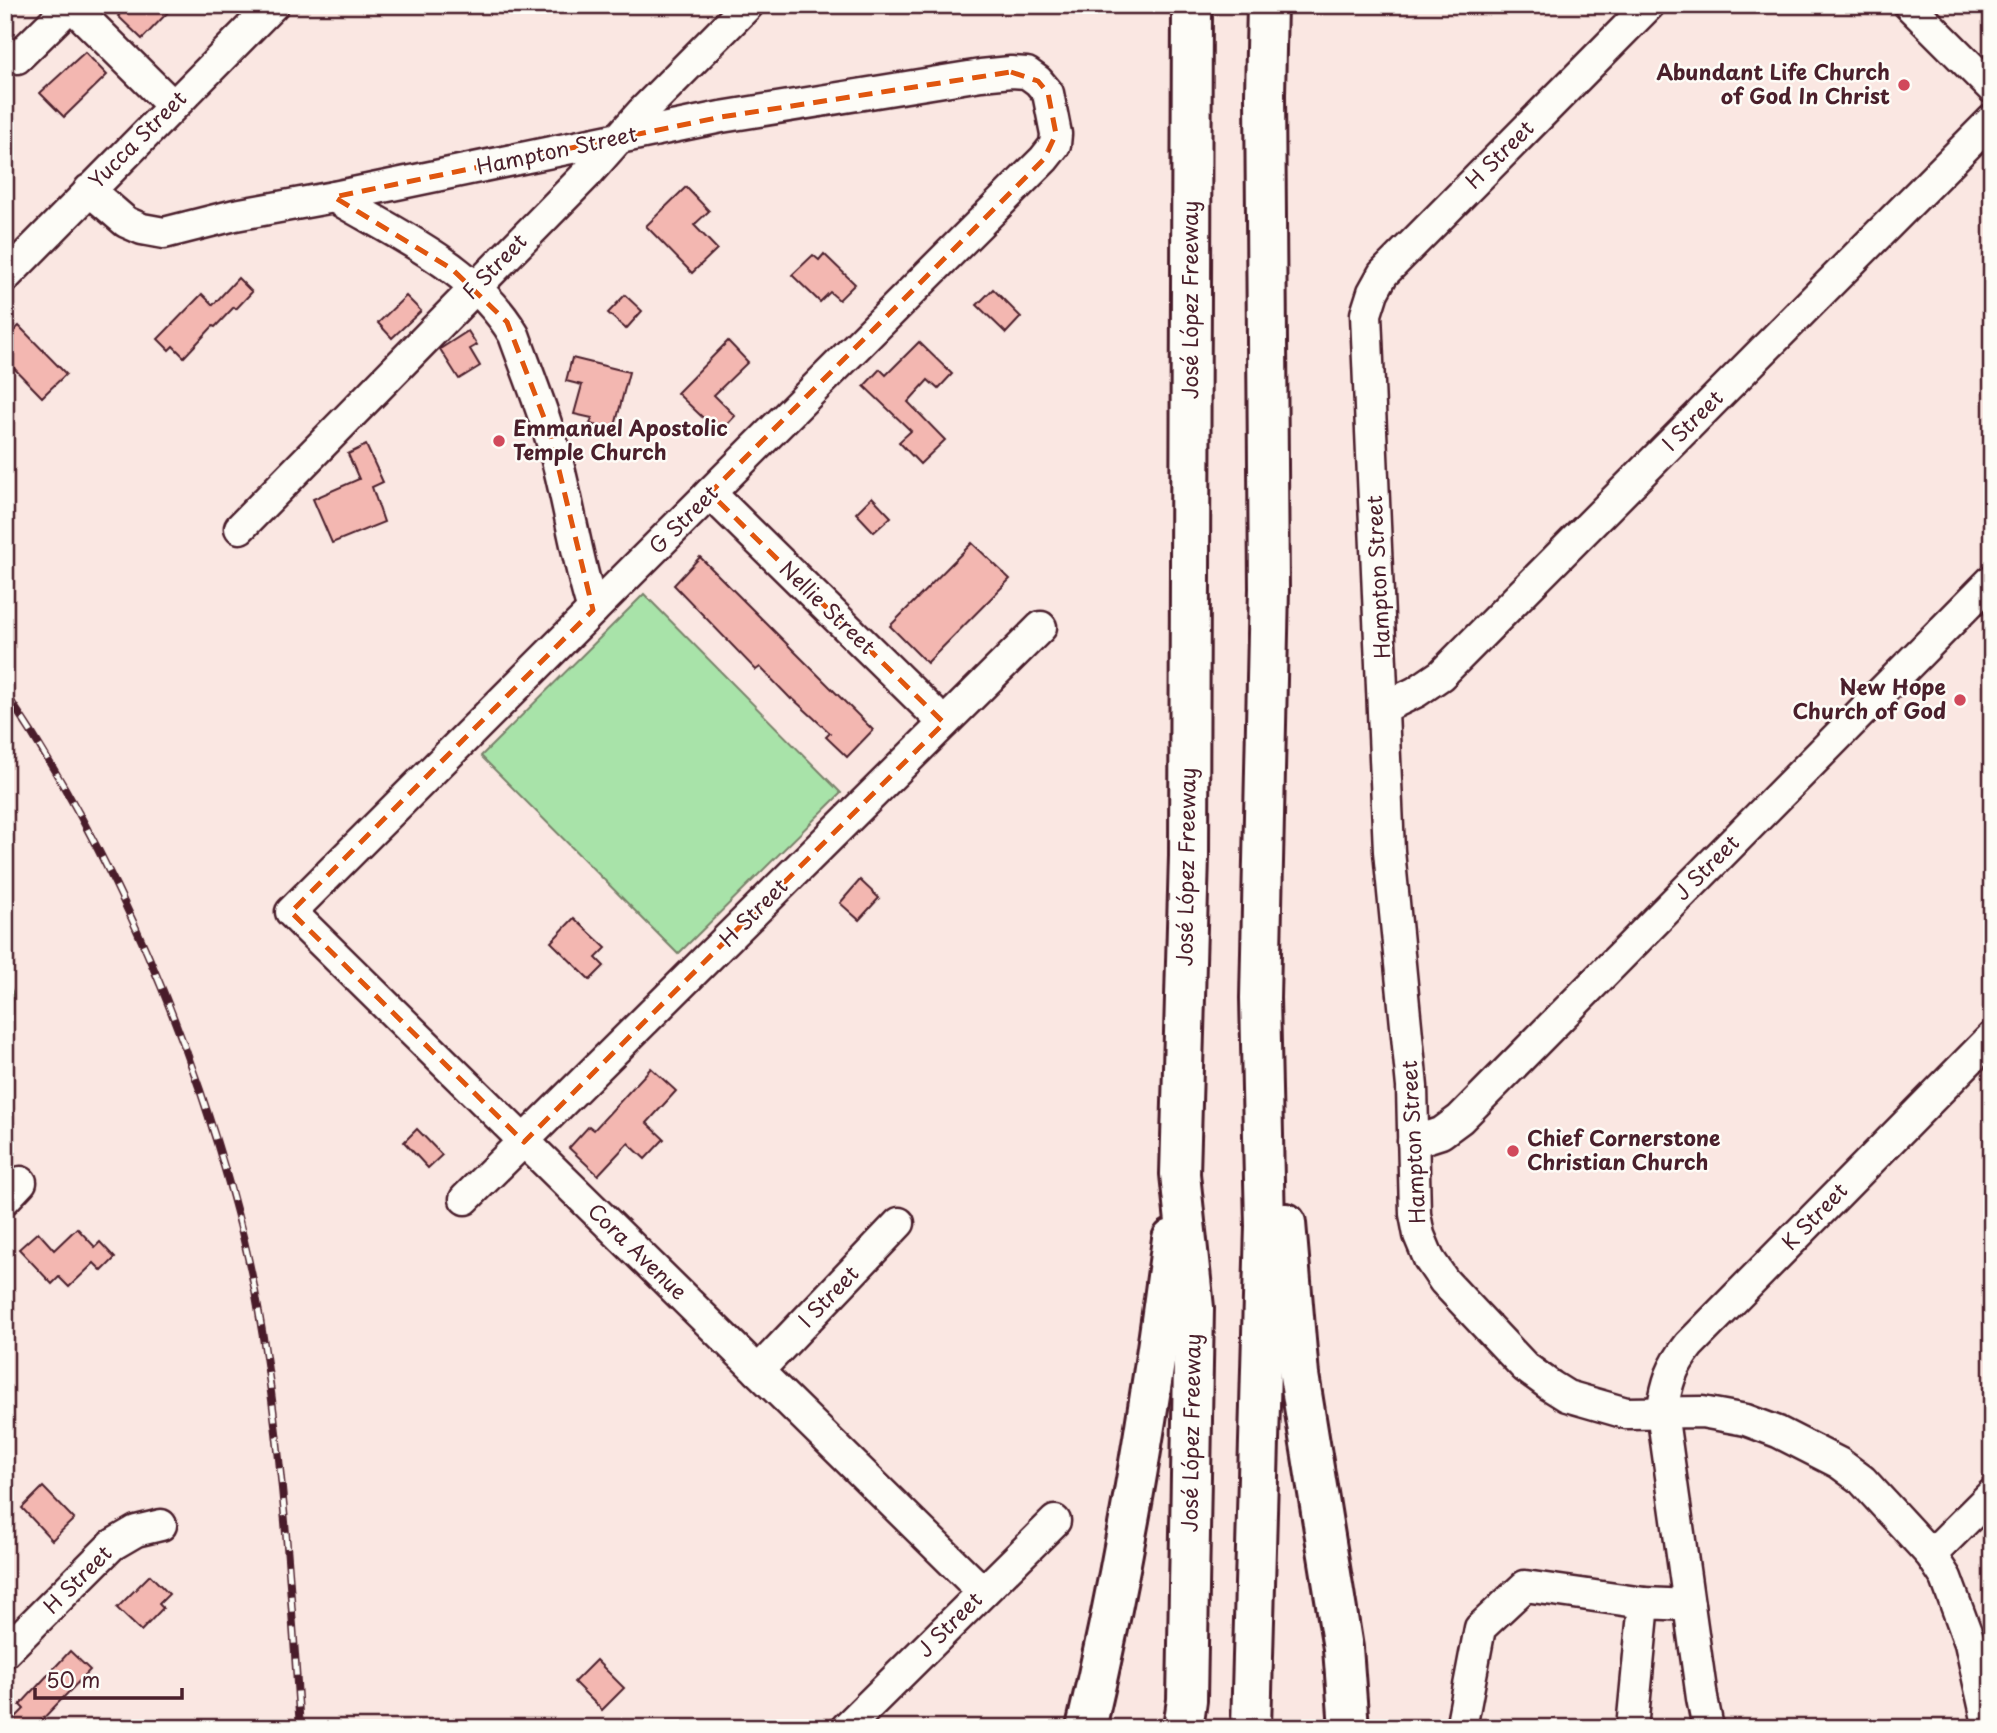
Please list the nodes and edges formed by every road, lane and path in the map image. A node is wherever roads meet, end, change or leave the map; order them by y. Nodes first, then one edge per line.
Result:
1 (273, 5) edge
2 (748, 5) edge
3 (1192, 5) edge
4 (1267, 5) edge
5 (1649, 5) edge
6 (1909, 5) edge
7 (17, 58) dead end
8 (1038, 81) joint
9 (1989, 81) edge
10 (173, 106) junction
11 (1992, 120) edge
12 (619, 138) junction
13 (89, 190) junction
14 (334, 197) junction
15 (8, 268) edge
16 (476, 287) junction
17 (1367, 314) joint
18 (710, 493) junction
19 (240, 528) dead end
20 (1992, 580) edge
21 (593, 610) junction
22 (1041, 627) dead end
23 (1385, 707) junction
24 (944, 723) junction
25 (291, 912) joint
26 (1261, 1023) junction
27 (1992, 1037) edge
28 (524, 1142) junction
29 (1413, 1142) junction
30 (1180, 1174) junction
31 (465, 1199) dead end
32 (899, 1223) dead end
33 (758, 1371) junction
34 (1662, 1412) junction
35 (1992, 1494) edge
36 (1055, 1521) dead end
37 (161, 1525) dead end
38 (1931, 1555) junction
39 (983, 1592) junction
40 (1644, 1603) junction
41 (1689, 1605) junction
42 (5, 1652) edge
43 (846, 1728) edge
44 (1086, 1728) edge
45 (1183, 1728) edge
46 (1251, 1728) edge
47 (1349, 1728) edge
48 (1461, 1728) edge
49 (1632, 1728) edge
50 (1709, 1728) edge
51 (1989, 1728) edge

1 - 10 street, Yucca Street
2 - 12 street, F Street
3 - 30 highway, José López Freeway
4 - 26 highway
5 - 17 street, H Street
6 - 9 street
7 - 10 street
8 - 12 street, Hampton Street
8 - 18 street, G Street
10 - 13 street, Yucca Street
11 - 23 street, I Street
12 - 14 street, Hampton Street
12 - 16 street, F Street
13 - 14 street, Hampton Street
13 - 15 street, Yucca Street
14 - 16 street
16 - 19 street, F Street
16 - 21 street
17 - 23 street, Hampton Street
18 - 21 street, G Street
18 - 24 street, Nellie Street
20 - 29 street, J Street
21 - 25 street, G Street
22 - 24 street, H Street
23 - 29 street, Hampton Street
24 - 28 street, H Street
25 - 28 street, Cora Avenue
26 - 46 highway
26 - 47 highway
27 - 34 street, K Street
28 - 31 street, H Street
28 - 33 street, Cora Avenue
29 - 34 street, Hampton Street
30 - 44 highway
30 - 45 highway, José López Freeway
32 - 33 street, I Street
33 - 39 street, Cora Avenue
34 - 38 street, Hampton Street
34 - 41 street, K Street
35 - 38 street
36 - 39 street, J Street
37 - 42 street, H Street
38 - 51 street, Hampton Street
39 - 43 street, J Street
40 - 41 street
40 - 48 street
40 - 49 street
41 - 50 street, K Street

